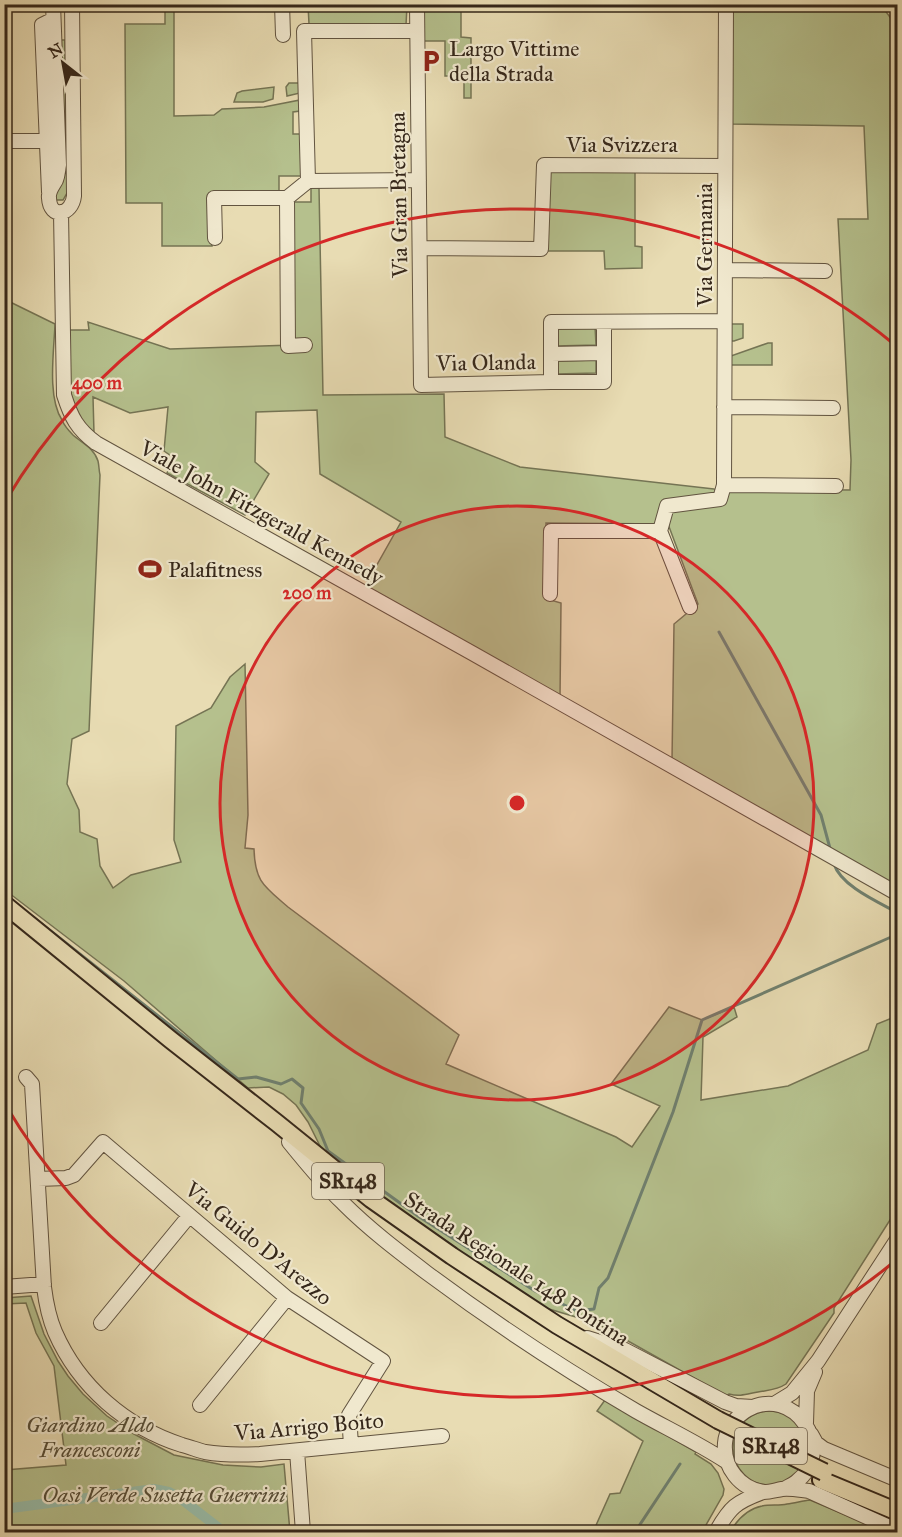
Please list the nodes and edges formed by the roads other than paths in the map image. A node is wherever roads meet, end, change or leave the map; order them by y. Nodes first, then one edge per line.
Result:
1 (53, 4) edge
2 (72, 4) edge
3 (282, 4) edge
4 (417, 4) edge
5 (726, 4) edge
6 (52, 20) junction
7 (417, 31) junction
8 (283, 35) dead end
9 (4, 141) edge
10 (46, 141) junction
11 (725, 166) junction
12 (419, 180) junction
13 (308, 181) junction
14 (49, 193) junction
15 (286, 198) junction
16 (61, 212) junction
17 (215, 238) dead end
18 (420, 248) junction
19 (724, 270) junction
20 (825, 271) dead end
21 (724, 321) junction
22 (604, 322) junction
23 (305, 345) dead end
24 (604, 353) junction
25 (551, 354) junction
26 (551, 382) junction
27 (421, 385) joint
28 (724, 407) junction
29 (833, 408) dead end
30 (724, 485) junction
31 (836, 486) dead end
32 (660, 531) junction
33 (550, 594) dead end
34 (690, 607) dead end
35 (897, 894) edge
36 (4, 904) edge
37 (4, 916) edge
38 (26, 1077) dead end
39 (289, 1142) junction
40 (38, 1179) junction
41 (189, 1215) junction
42 (897, 1238) edge
43 (44, 1284) junction
44 (4, 1287) edge
45 (287, 1298) junction
46 (101, 1323) dead end
47 (557, 1325) junction
48 (818, 1361) junction
49 (774, 1404) junction
50 (200, 1405) dead end
51 (753, 1407) junction
52 (716, 1424) junction
53 (808, 1429) junction
54 (442, 1436) dead end
55 (351, 1445) junction
56 (297, 1451) junction
57 (727, 1462) junction
58 (822, 1476) junction
59 (897, 1480) edge
60 (784, 1489) junction
61 (763, 1492) junction
62 (897, 1505) edge
63 (897, 1512) edge
64 (897, 1531) edge
65 (303, 1533) edge
66 (716, 1533) edge

1 - 6 street
2 - 16 street, Viale John Fitzgerald Kennedy
3 - 8 street
4 - 7 street, Via Gran Bretagna
5 - 11 street, Via Germania
6 - 10 street
6 - 14 street
7 - 12 street, Via Gran Bretagna
7 - 13 street
9 - 10 street
10 - 14 street
11 - 18 street, Via Svizzera
11 - 19 street, Via Germania
12 - 13 street
12 - 18 street, Via Gran Bretagna
13 - 15 street
14 - 16 street
15 - 17 street
15 - 23 street
16 - 35 street, Viale John Fitzgerald Kennedy
18 - 27 street, Via Gran Bretagna
19 - 20 street
19 - 21 street, Via Germania
21 - 22 street, Via Olanda
21 - 28 street, Via Germania
22 - 24 street, Via Olanda
22 - 25 street, Via Olanda
24 - 25 street, Via Olanda
24 - 26 street, Via Olanda
25 - 26 street, Via Olanda
26 - 27 street, Via Olanda
28 - 29 street
28 - 30 street, Via Germania
30 - 31 street
30 - 32 street
32 - 33 street
32 - 34 street
36 - 47 main road, Strada Regionale 148 Pontina / SR148
37 - 39 main road, Strada Regionale 148 Pontina / SR148
38 - 40 street, Via Arrigo Boito
39 - 52 main road, Strada Regionale 148 Pontina / SR148
39 - 57 street
40 - 41 street, Via Guido D'Arezzo
40 - 43 street, Via Arrigo Boito
41 - 45 street, Via Guido D'Arezzo
41 - 46 street
42 - 48 street
43 - 44 street
43 - 56 street, Via Arrigo Boito
45 - 50 street
45 - 55 street, Via Guido D'Arezzo
47 - 51 street
47 - 52 main road, Strada Regionale 148 Pontina / SR148
48 - 49 street
48 - 53 street
49 - 51 street
49 - 53 street
51 - 57 street
52 - 58 main road, Strada Regionale 148 Pontina / SR148
53 - 59 street
53 - 60 street
54 - 55 street, Via Arrigo Boito
55 - 56 street, Via Arrigo Boito
56 - 65 street
57 - 61 street
58 - 62 main road, Strada Regionale 148 Pontina / SR148
58 - 63 main road, Strada Regionale 148 Pontina / SR148
60 - 61 street
60 - 64 street
61 - 66 street

